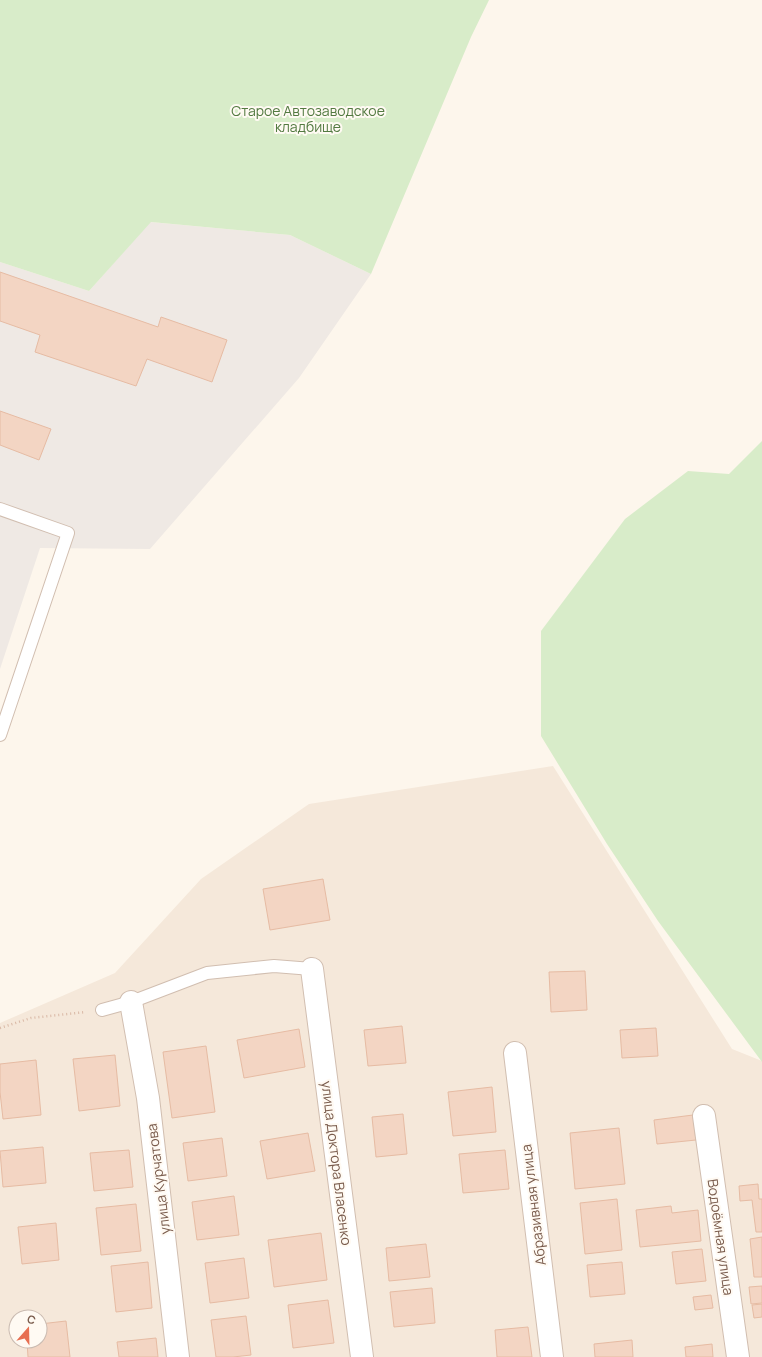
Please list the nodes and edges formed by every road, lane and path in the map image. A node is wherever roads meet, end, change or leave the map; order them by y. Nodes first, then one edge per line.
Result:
1 (0, 509) edge
2 (0, 735) edge
3 (312, 969) joint
4 (131, 1002) junction
5 (102, 1010) joint
6 (0, 1028) edge
7 (515, 1052) dead end
8 (704, 1116) dead end
9 (178, 1357) edge
10 (362, 1357) edge
11 (552, 1357) edge
12 (738, 1357) edge

1 - 2 lane
3 - 4 lane
3 - 10 street, улица Доктора Власенко
4 - 5 lane
4 - 9 street, улица Курчатова
5 - 6 path
7 - 11 street, Абразивная улица
8 - 12 street, Водоёмная улица

